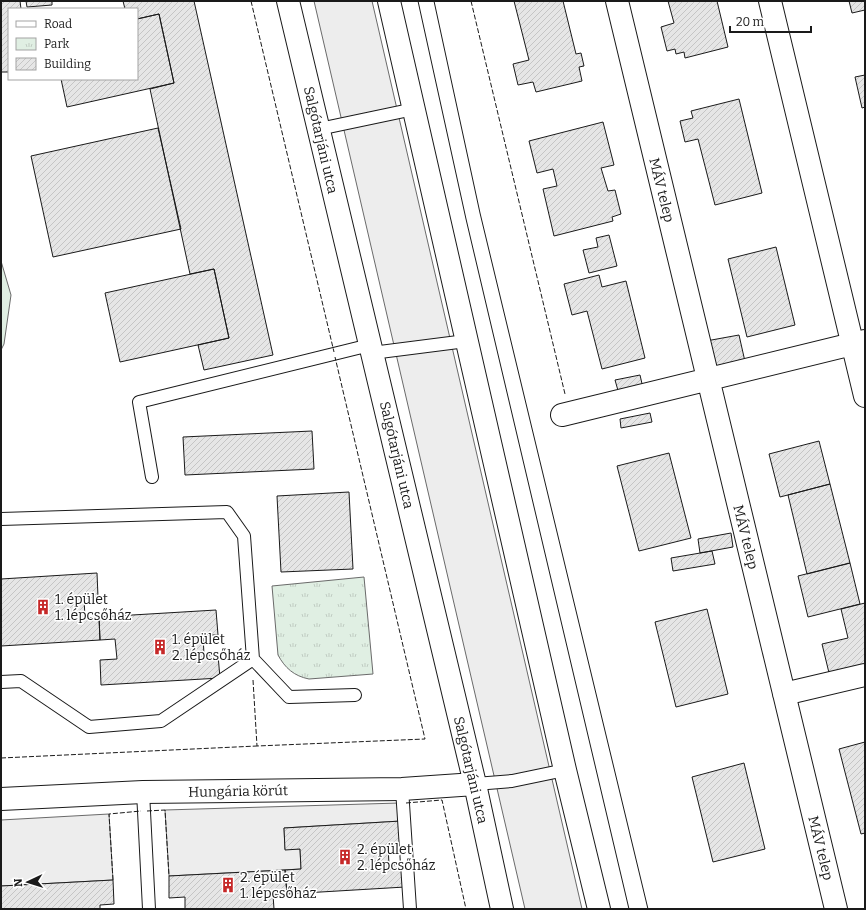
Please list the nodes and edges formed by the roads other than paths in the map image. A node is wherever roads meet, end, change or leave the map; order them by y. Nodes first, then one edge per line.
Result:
1 (288, 1) edge
2 (389, 1) edge
3 (617, 1) edge
4 (770, 1) edge
5 (414, 108) junction
6 (319, 129) junction
7 (466, 341) junction
8 (859, 343) edge
9 (371, 349) junction
10 (708, 379) junction
11 (865, 396) edge
12 (562, 415) dead end
13 (152, 476) dead end
14 (1, 519) edge
15 (252, 659) junction
16 (865, 675) edge
17 (1, 682) edge
18 (784, 694) junction
19 (355, 695) dead end
20 (565, 770) junction
21 (475, 784) junction
22 (402, 789) junction
23 (144, 792) junction
24 (1, 799) edge
25 (149, 909) edge
26 (410, 909) edge
27 (502, 909) edge
28 (599, 909) edge
29 (836, 909) edge

1 - 6 street, Salgótarjáni utca
2 - 5 street
3 - 10 street, MÁV telep
4 - 8 street
5 - 6 lane
5 - 7 street
6 - 9 street, Salgótarjáni utca
7 - 9 lane
7 - 20 street
8 - 10 street
8 - 11 street
9 - 13 lane
9 - 21 street, Salgótarjáni utca
10 - 12 street
10 - 18 street, MÁV telep
14 - 15 lane
15 - 17 lane
15 - 19 lane
16 - 18 street
18 - 29 street, MÁV telep
20 - 21 lane
20 - 28 street
21 - 22 street, Hungária körút
21 - 27 street, Salgótarjáni utca
22 - 23 street, Hungária körút
22 - 26 lane
23 - 24 street, Hungária körút
23 - 25 lane

